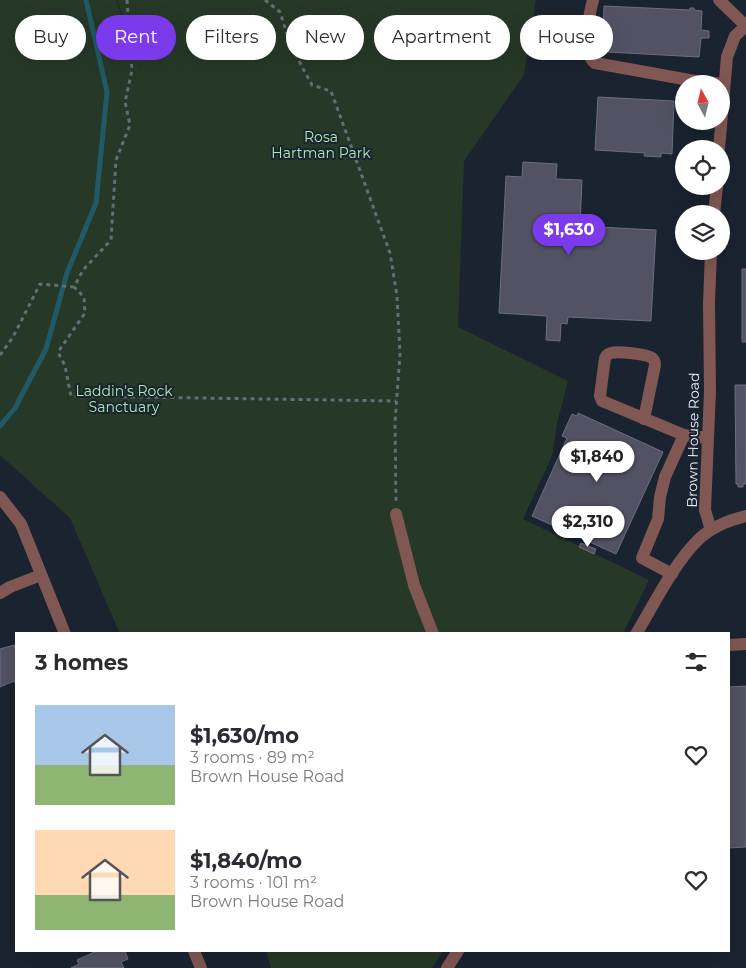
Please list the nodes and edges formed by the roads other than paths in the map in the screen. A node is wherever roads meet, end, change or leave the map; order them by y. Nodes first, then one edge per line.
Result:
1 (593, 0) edge
2 (719, 0) edge
3 (746, 26) edge
4 (725, 75) edge
5 (675, 77) edge
6 (711, 260) edge
7 (644, 419) junction
8 (684, 435) junction
9 (708, 438) junction
10 (0, 497) edge
11 (396, 514) road end
12 (746, 516) edge
13 (711, 530) junction
14 (672, 574) junction
15 (41, 575) junction
16 (0, 593) edge
17 (64, 632) edge
18 (432, 632) edge
19 (637, 632) edge
20 (746, 644) edge
21 (730, 645) edge
22 (194, 952) edge
23 (457, 952) edge
24 (201, 968) edge
25 (446, 968) edge

1 - 5 street
2 - 3 street
3 - 4 street
6 - 9 street, Brown House Road
7 - 7 street
7 - 8 street
8 - 9 street
8 - 14 street
9 - 13 street, Brown House Road
10 - 15 street
11 - 18 street
12 - 13 street
13 - 14 street
14 - 19 street
15 - 16 street
15 - 17 street
20 - 21 street
22 - 24 street
23 - 25 street

